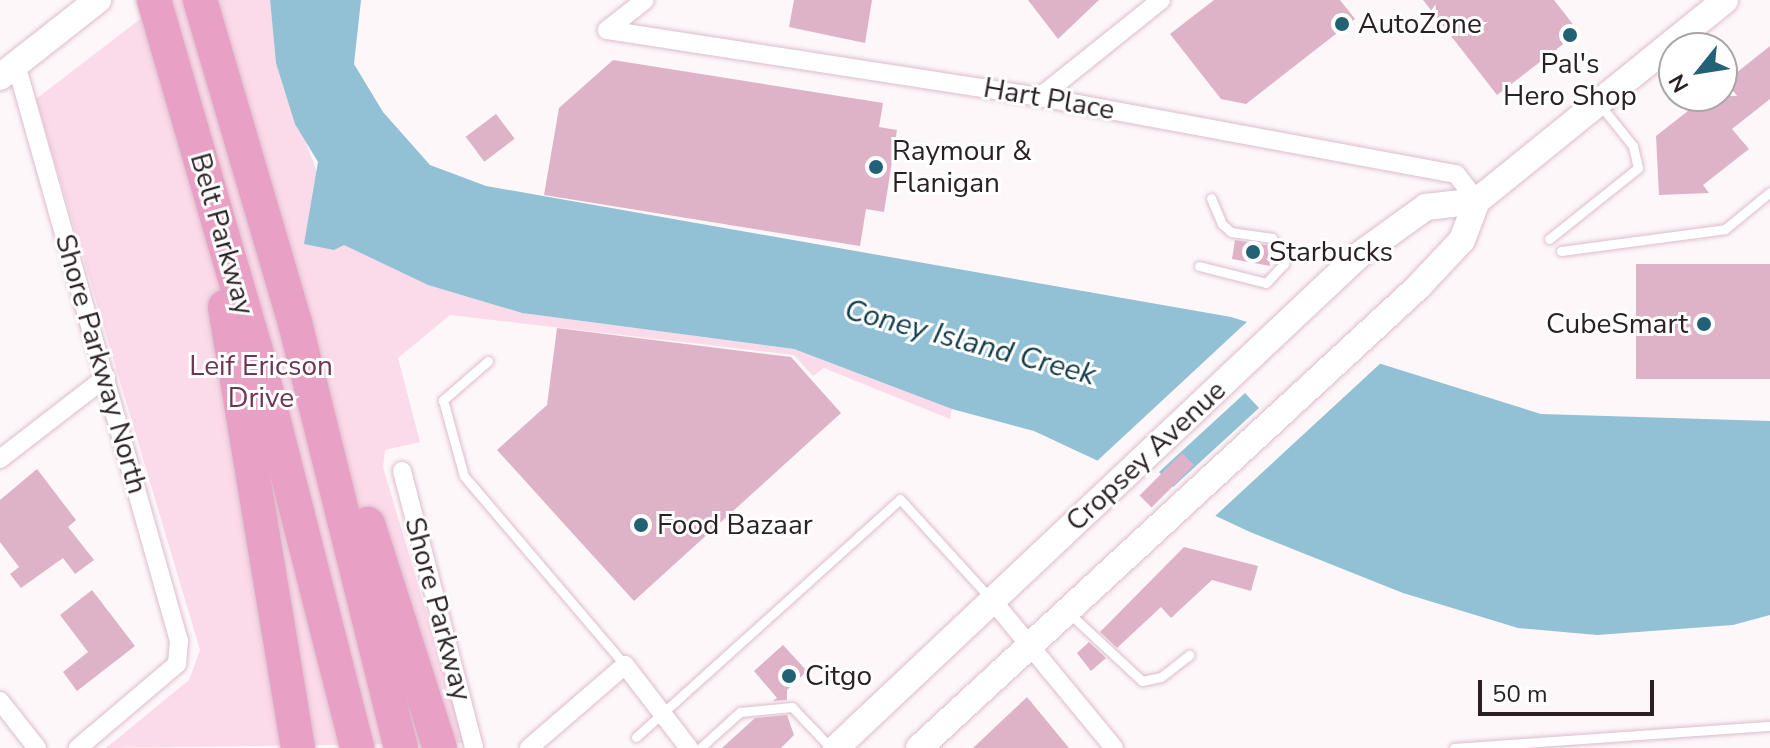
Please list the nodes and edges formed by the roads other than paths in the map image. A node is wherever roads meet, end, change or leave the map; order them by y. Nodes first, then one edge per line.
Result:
1 (98, 0) edge
2 (154, 0) edge
3 (200, 0) edge
4 (645, 0) edge
5 (1161, 0) edge
6 (1725, 0) edge
7 (8, 71) edge
8 (1040, 97) junction
9 (1598, 103) junction
10 (1770, 192) edge
11 (1211, 198) dead end
12 (1477, 201) junction
13 (1549, 239) dead end
14 (1561, 251) dead end
15 (1199, 266) dead end
16 (295, 323) junction
17 (243, 350) junction
18 (488, 361) dead end
19 (106, 377) junction
20 (0, 459) edge
21 (402, 471) dead end
22 (993, 601) junction
23 (1068, 611) junction
24 (1031, 645) junction
25 (1189, 655) dead end
26 (625, 665) junction
27 (0, 701) edge
28 (662, 713) junction
29 (1770, 726) edge
30 (636, 737) dead end
31 (37, 748) edge
32 (78, 748) edge
33 (298, 748) edge
34 (357, 748) edge
35 (401, 748) edge
36 (440, 748) edge
37 (474, 748) edge
38 (529, 748) edge
39 (689, 748) edge
40 (700, 748) edge
41 (834, 748) edge
42 (919, 748) edge
43 (1114, 748) edge
44 (1454, 748) edge

1 - 7 main road
2 - 17 highway, Belt Parkway
3 - 16 highway, Belt Parkway
4 - 8 street, Hart Place
5 - 8 street
6 - 9 main road
7 - 19 street, Shore Parkway North
8 - 12 street, Hart Place
9 - 12 main road
9 - 13 lane
10 - 14 lane
11 - 15 lane
12 - 22 main road, Cropsey Avenue
12 - 23 main road
16 - 35 highway, Belt Parkway
16 - 36 highway
17 - 33 highway
17 - 34 highway, Belt Parkway
18 - 26 lane
19 - 20 street
19 - 32 street, Shore Parkway North
21 - 37 street, Shore Parkway
22 - 24 street
22 - 28 lane
22 - 41 main road, Cropsey Avenue
23 - 24 main road
23 - 25 lane
24 - 42 main road
24 - 43 street
26 - 28 street
26 - 38 street
27 - 31 street
28 - 30 lane
28 - 39 street
29 - 44 lane
40 - 41 lane

